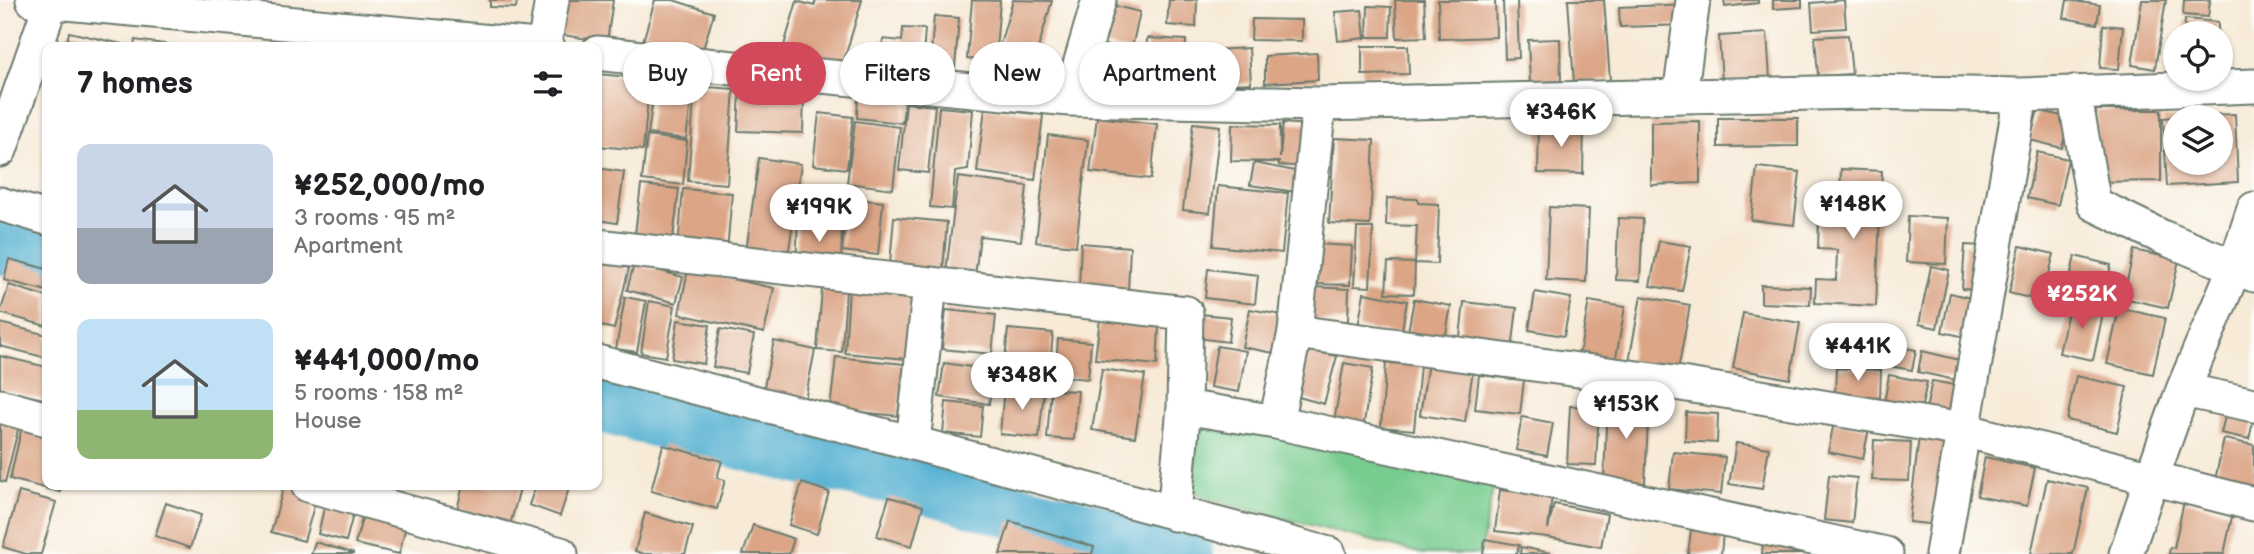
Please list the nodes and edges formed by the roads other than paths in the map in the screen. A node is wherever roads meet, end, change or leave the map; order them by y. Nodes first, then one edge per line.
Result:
1 (552, 0) edge
2 (1099, 0) edge
3 (1693, 0) edge
4 (45, 1) edge
5 (492, 42) edge
6 (547, 42) edge
7 (602, 54) edge
8 (2254, 86) edge
9 (2074, 92) junction
10 (2021, 95) junction
11 (1680, 96) junction
12 (1070, 99) junction
13 (1319, 104) junction
14 (0, 150) edge
15 (0, 204) edge
16 (2254, 209) edge
17 (42, 217) edge
18 (602, 247) edge
19 (2244, 271) edge
20 (930, 285) junction
21 (1295, 332) junction
22 (602, 363) edge
23 (2183, 390) junction
24 (2254, 405) edge
25 (0, 406) edge
26 (1184, 407) junction
27 (42, 418) edge
28 (1276, 422) junction
29 (1963, 430) junction
30 (914, 443) junction
31 (2152, 477) junction
32 (326, 490) edge
33 (2254, 504) edge
34 (1174, 514) junction
35 (561, 554) edge
36 (1329, 554) edge
37 (1886, 554) edge
38 (1942, 554) edge
39 (2126, 554) edge

1 - 6 street
2 - 12 street
3 - 11 street
4 - 5 street
4 - 14 street
7 - 12 street
8 - 9 street
9 - 10 street
9 - 19 street
10 - 11 street
10 - 29 street
11 - 13 street
12 - 13 street
13 - 21 street
15 - 17 street
16 - 19 street
18 - 20 street
19 - 23 street
20 - 26 street
20 - 30 street
21 - 28 street
21 - 29 street
22 - 30 street
23 - 24 street
23 - 31 street
25 - 27 street
26 - 28 street
26 - 34 street
28 - 37 street
29 - 31 street
29 - 38 street
30 - 34 street
31 - 33 street
31 - 39 street
32 - 35 street
34 - 36 street

